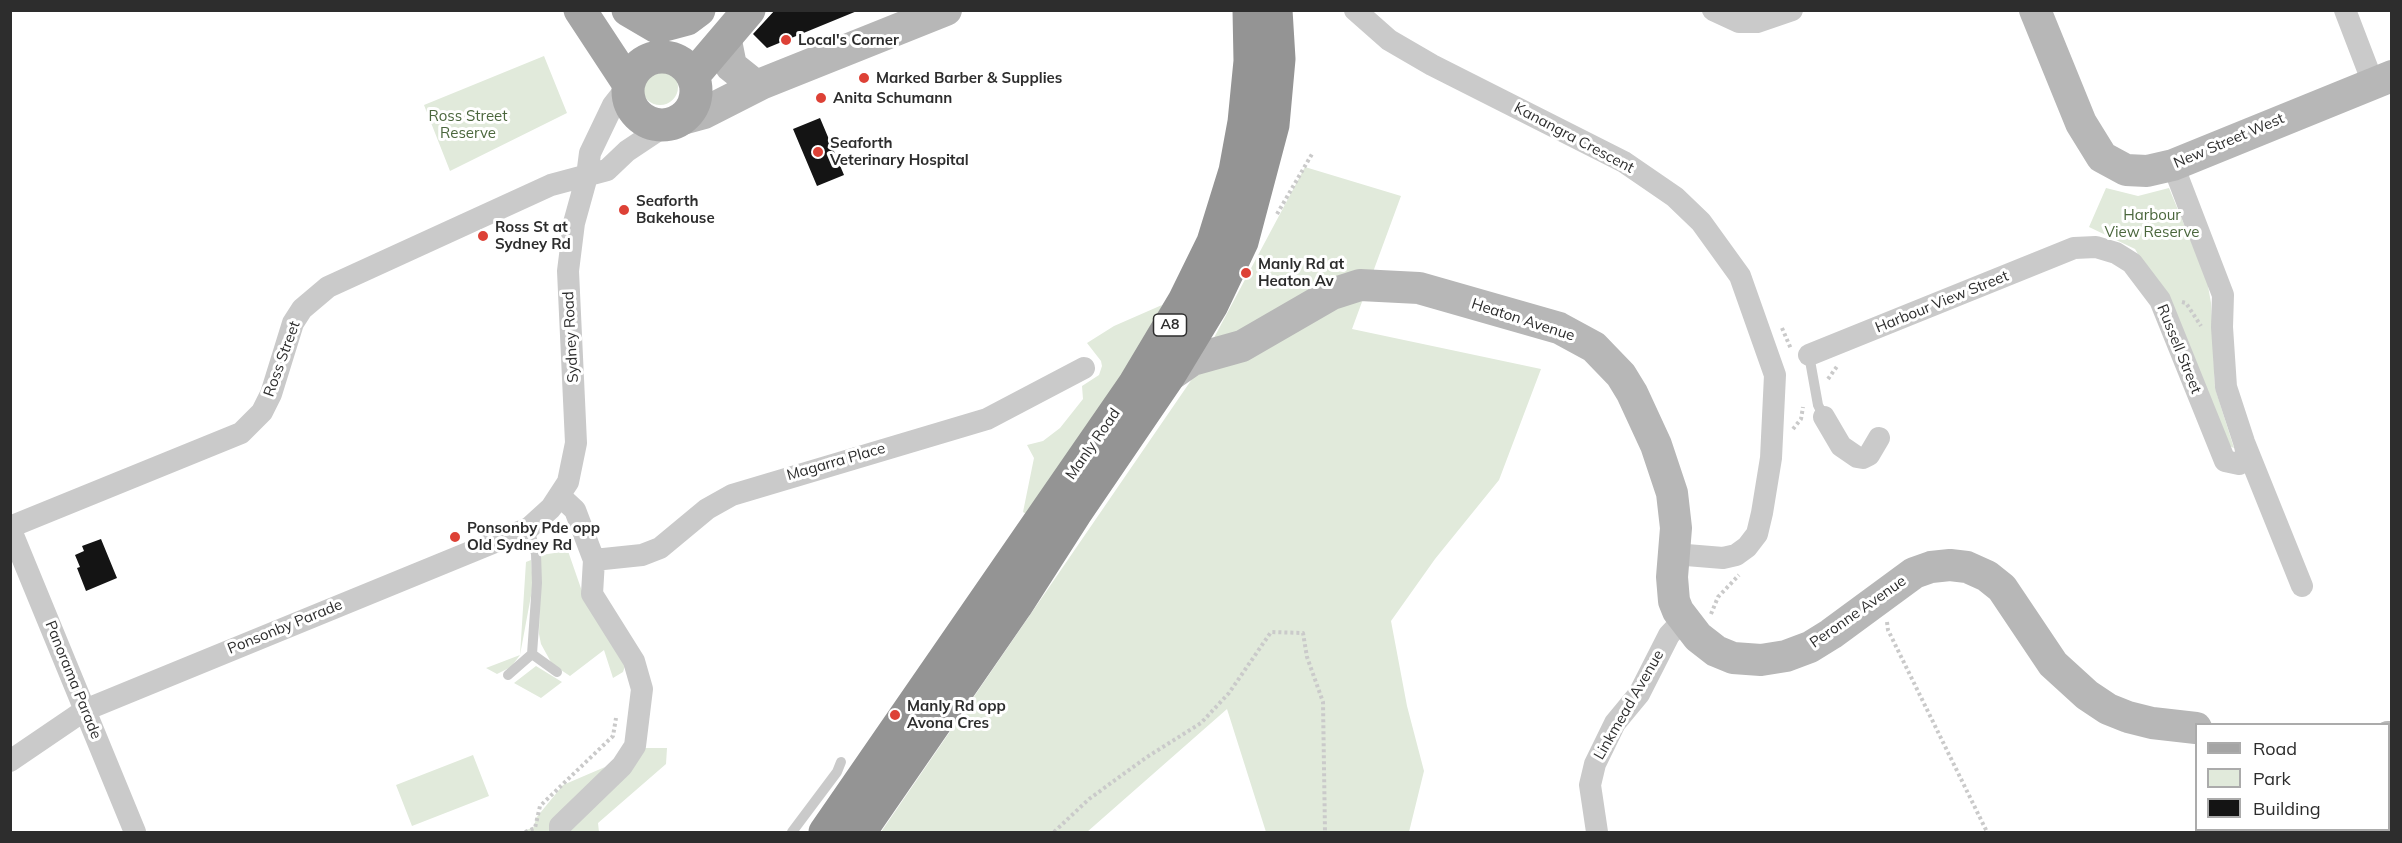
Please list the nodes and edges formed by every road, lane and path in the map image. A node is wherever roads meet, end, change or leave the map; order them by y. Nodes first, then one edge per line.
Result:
1 (580, 10) edge
2 (604, 10) edge
3 (628, 10) edge
4 (699, 10) edge
5 (749, 10) edge
6 (946, 10) edge
7 (1249, 10) edge
8 (1276, 10) edge
9 (1355, 10) edge
10 (1713, 10) edge
11 (1792, 10) edge
12 (2035, 10) edge
13 (2344, 10) edge
14 (722, 26) edge
15 (662, 56) junction
16 (694, 77) junction
17 (2382, 79) edge
18 (756, 83) junction
19 (628, 84) junction
20 (674, 122) junction
21 (1312, 154) dead end
22 (2173, 165) junction
23 (587, 176) junction
24 (1274, 220) dead end
25 (2074, 248) joint
26 (2160, 300) junction
27 (1212, 305) junction
28 (2222, 327) junction
29 (1242, 346) junction
30 (1809, 355) joint
31 (1084, 368) dead end
32 (1169, 376) junction
33 (1824, 417) joint
34 (1879, 438) dead end
35 (2244, 442) junction
36 (561, 497) junction
37 (10, 528) edge
38 (529, 528) junction
39 (1674, 554) junction
40 (594, 560) junction
41 (1740, 573) dead end
42 (2302, 586) dead end
43 (1884, 594) junction
44 (1698, 619) junction
45 (532, 654) junction
46 (557, 672) dead end
47 (508, 675) dead end
48 (85, 710) junction
49 (2195, 728) edge
50 (613, 736) dead end
51 (10, 761) edge
52 (841, 762) dead end
53 (135, 832) edge
54 (525, 832) edge
55 (560, 832) edge
56 (792, 832) edge
57 (825, 832) edge
58 (860, 832) edge
59 (1054, 832) edge
60 (1325, 832) edge
61 (1597, 832) edge
62 (1987, 832) edge

1 - 19 main road
2 - 15 main road
3 - 4 main road
5 - 14 main road
6 - 18 street
7 - 57 highway, Manly Road / A8
8 - 27 highway, Manly Road / A8
9 - 39 street, Kanangra Crescent
10 - 11 street
12 - 22 street, New Street West
13 - 17 street
14 - 15 main road
14 - 16 main road
14 - 18 street
15 - 16 main road
15 - 19 main road
16 - 18 street
16 - 20 main road
17 - 22 street, New Street West
18 - 20 street
19 - 20 main road
19 - 23 street, Sydney Road
20 - 23 street
21 - 24 path
22 - 28 street, Russell Street
23 - 36 street, Sydney Road
23 - 37 street, Ross Street
25 - 26 street, Russell Street
25 - 30 street, Harbour View Street
26 - 28 path
26 - 35 street, Russell Street
27 - 29 street
27 - 32 highway, Manly Road / A8
28 - 35 street, Russell Street
29 - 32 street, Heaton Avenue
29 - 39 street, Heaton Avenue
30 - 33 lane
31 - 40 street, Magarra Place
32 - 58 highway, Manly Road / A8
33 - 34 street
35 - 42 street, Russell Street
36 - 38 street, Ponsonby Parade
36 - 40 street
37 - 48 street, Panorama Parade
38 - 45 lane
38 - 48 street, Ponsonby Parade
39 - 44 street, Heaton Avenue
40 - 55 street
41 - 44 path
43 - 44 street, Peronne Avenue
43 - 49 street, Peronne Avenue
43 - 62 path
44 - 61 street, Linkmead Avenue
45 - 46 lane
45 - 47 lane
48 - 51 street, Ponsonby Parade
48 - 53 street, Panorama Parade
50 - 54 path
52 - 56 lane
59 - 60 path

